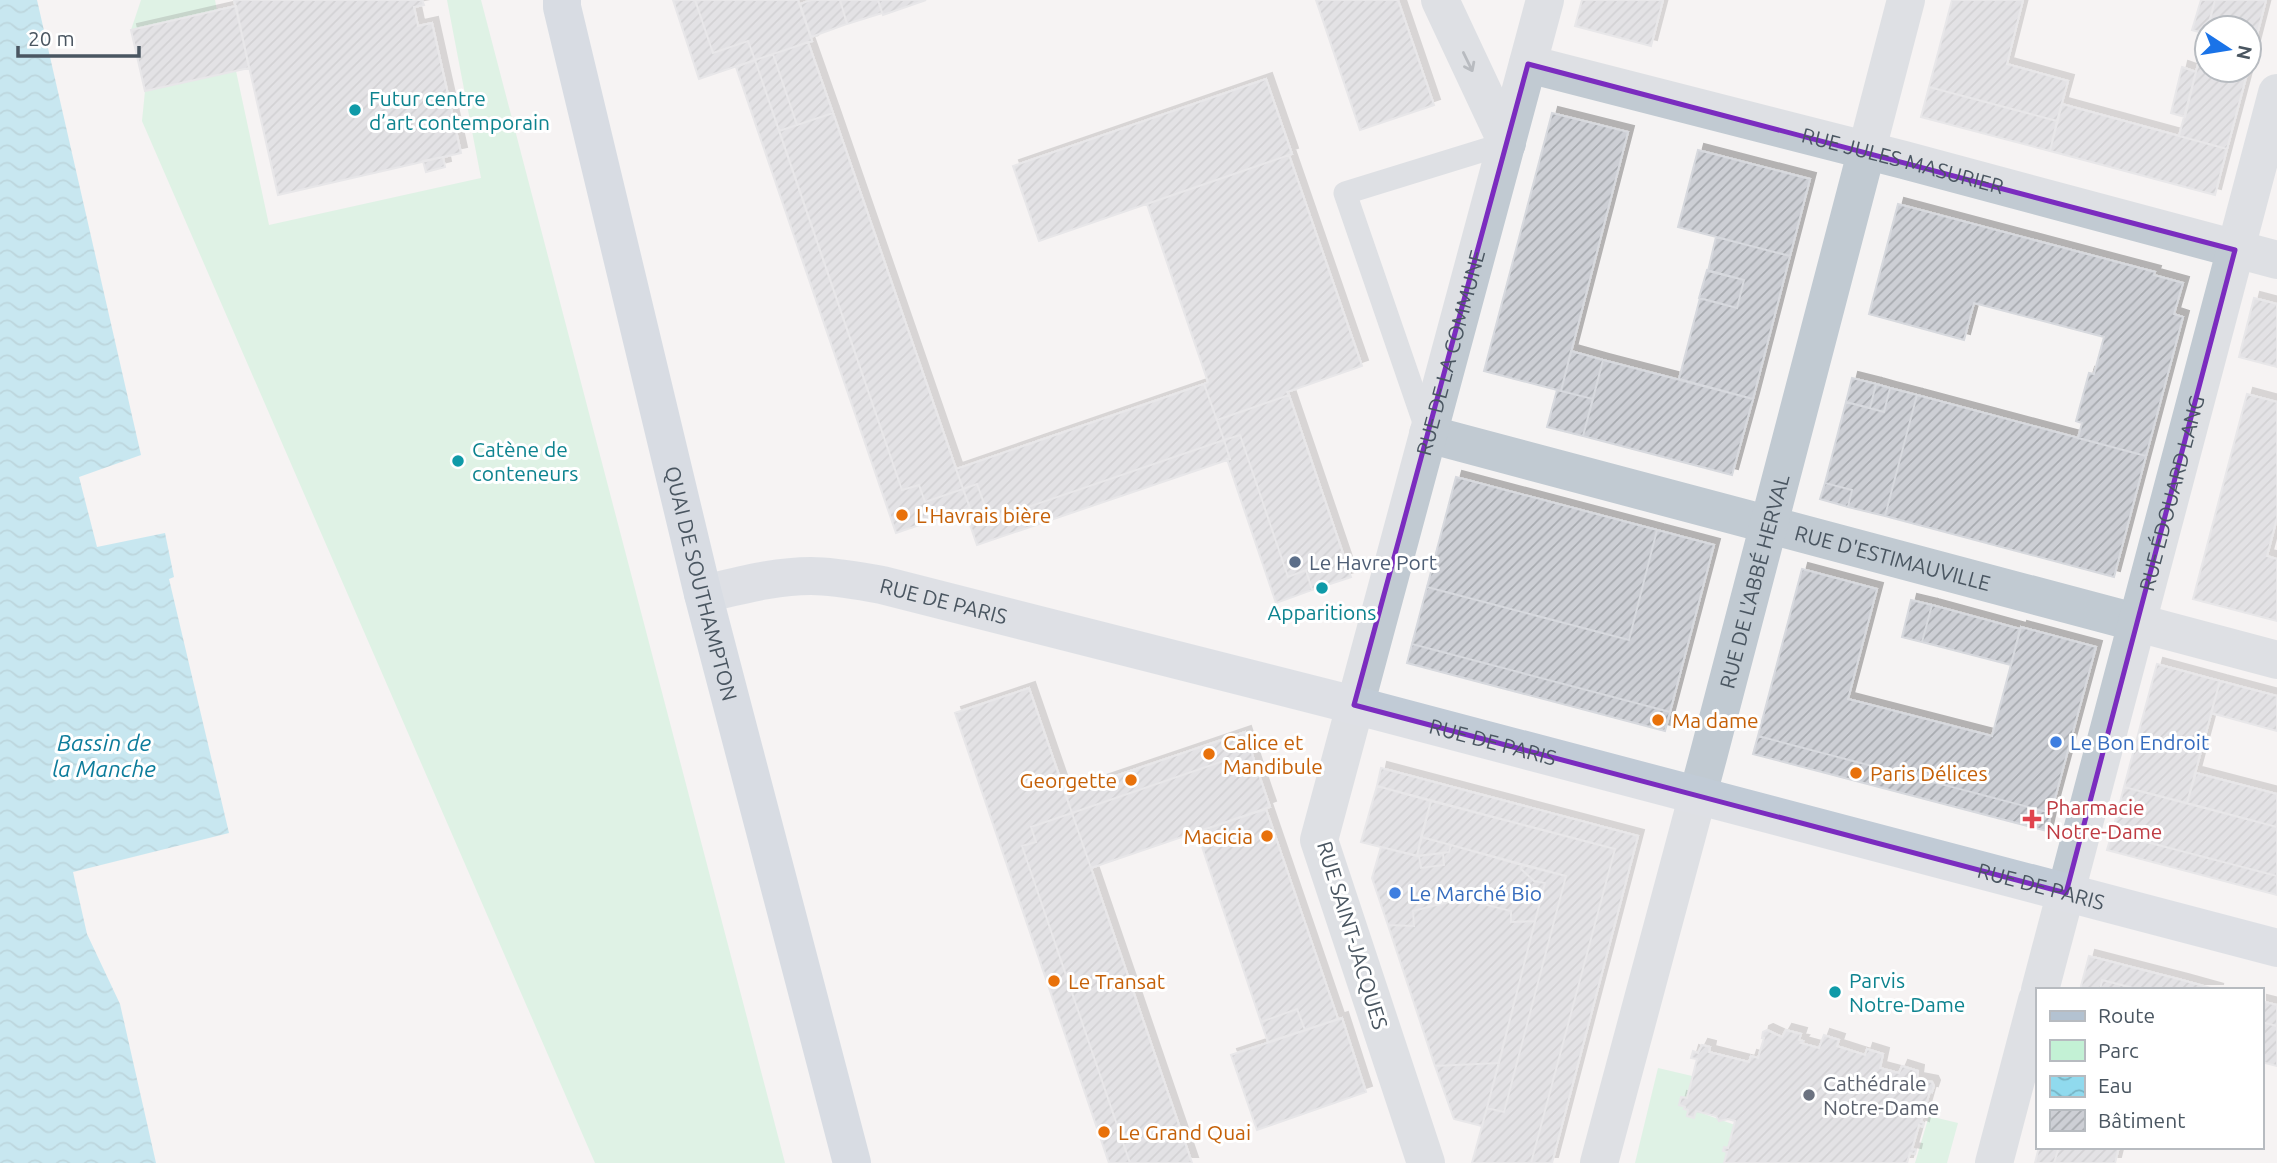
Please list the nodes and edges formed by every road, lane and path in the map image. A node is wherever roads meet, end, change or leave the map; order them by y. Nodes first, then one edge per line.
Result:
1 (562, 0) edge
2 (1440, 0) edge
3 (1545, 0) edge
4 (1906, 0) edge
5 (1528, 64) junction
6 (2277, 93) edge
7 (1507, 143) junction
8 (1867, 150) junction
9 (2235, 250) junction
10 (2277, 260) edge
11 (1428, 434) junction
12 (1769, 524) junction
13 (703, 594) junction
14 (2137, 623) junction
15 (2277, 660) edge
16 (1353, 705) junction
17 (1698, 796) junction
18 (2066, 893) junction
19 (2277, 948) edge
20 (2041, 988) edge
21 (2036, 1004) edge
22 (852, 1163) edge
23 (1426, 1163) edge
24 (1599, 1163) edge
25 (1994, 1163) edge

1 - 13 main road, QUAI DE SOUTHAMPTON
2 -> 7 street
3 - 5 street, RUE DE LA COMMUNE
4 - 8 street, RUE DE L'ABBÉ HERVAL
5 - 7 street, RUE DE LA COMMUNE
5 - 8 street, RUE JULES MASURIER
6 - 9 street, RUE ÉDOUARD LANG
7 - 11 street, RUE DE LA COMMUNE
7 - 11 lane
8 - 9 street, RUE JULES MASURIER
8 - 12 street, RUE DE L'ABBÉ HERVAL
9 - 10 street, RUE JULES MASURIER
9 - 14 street, RUE ÉDOUARD LANG
11 - 12 street, RUE D'ESTIMAUVILLE
11 - 16 street, RUE DE LA COMMUNE
12 - 14 street, RUE D'ESTIMAUVILLE
12 - 17 street, RUE DE L'ABBÉ HERVAL
13 - 16 main road, RUE DE PARIS
13 - 22 main road, QUAI DE SOUTHAMPTON
14 - 15 street, RUE D'ESTIMAUVILLE
14 - 18 street, RUE ÉDOUARD LANG
16 - 17 main road, RUE DE PARIS
16 - 23 street, RUE SAINT-JACQUES
17 - 18 main road, RUE DE PARIS
17 - 24 street, RUE DE L'ABBÉ HERVAL
18 - 19 main road, RUE DE PARIS
18 - 20 street, RUE ÉDOUARD LANG
21 - 25 street

